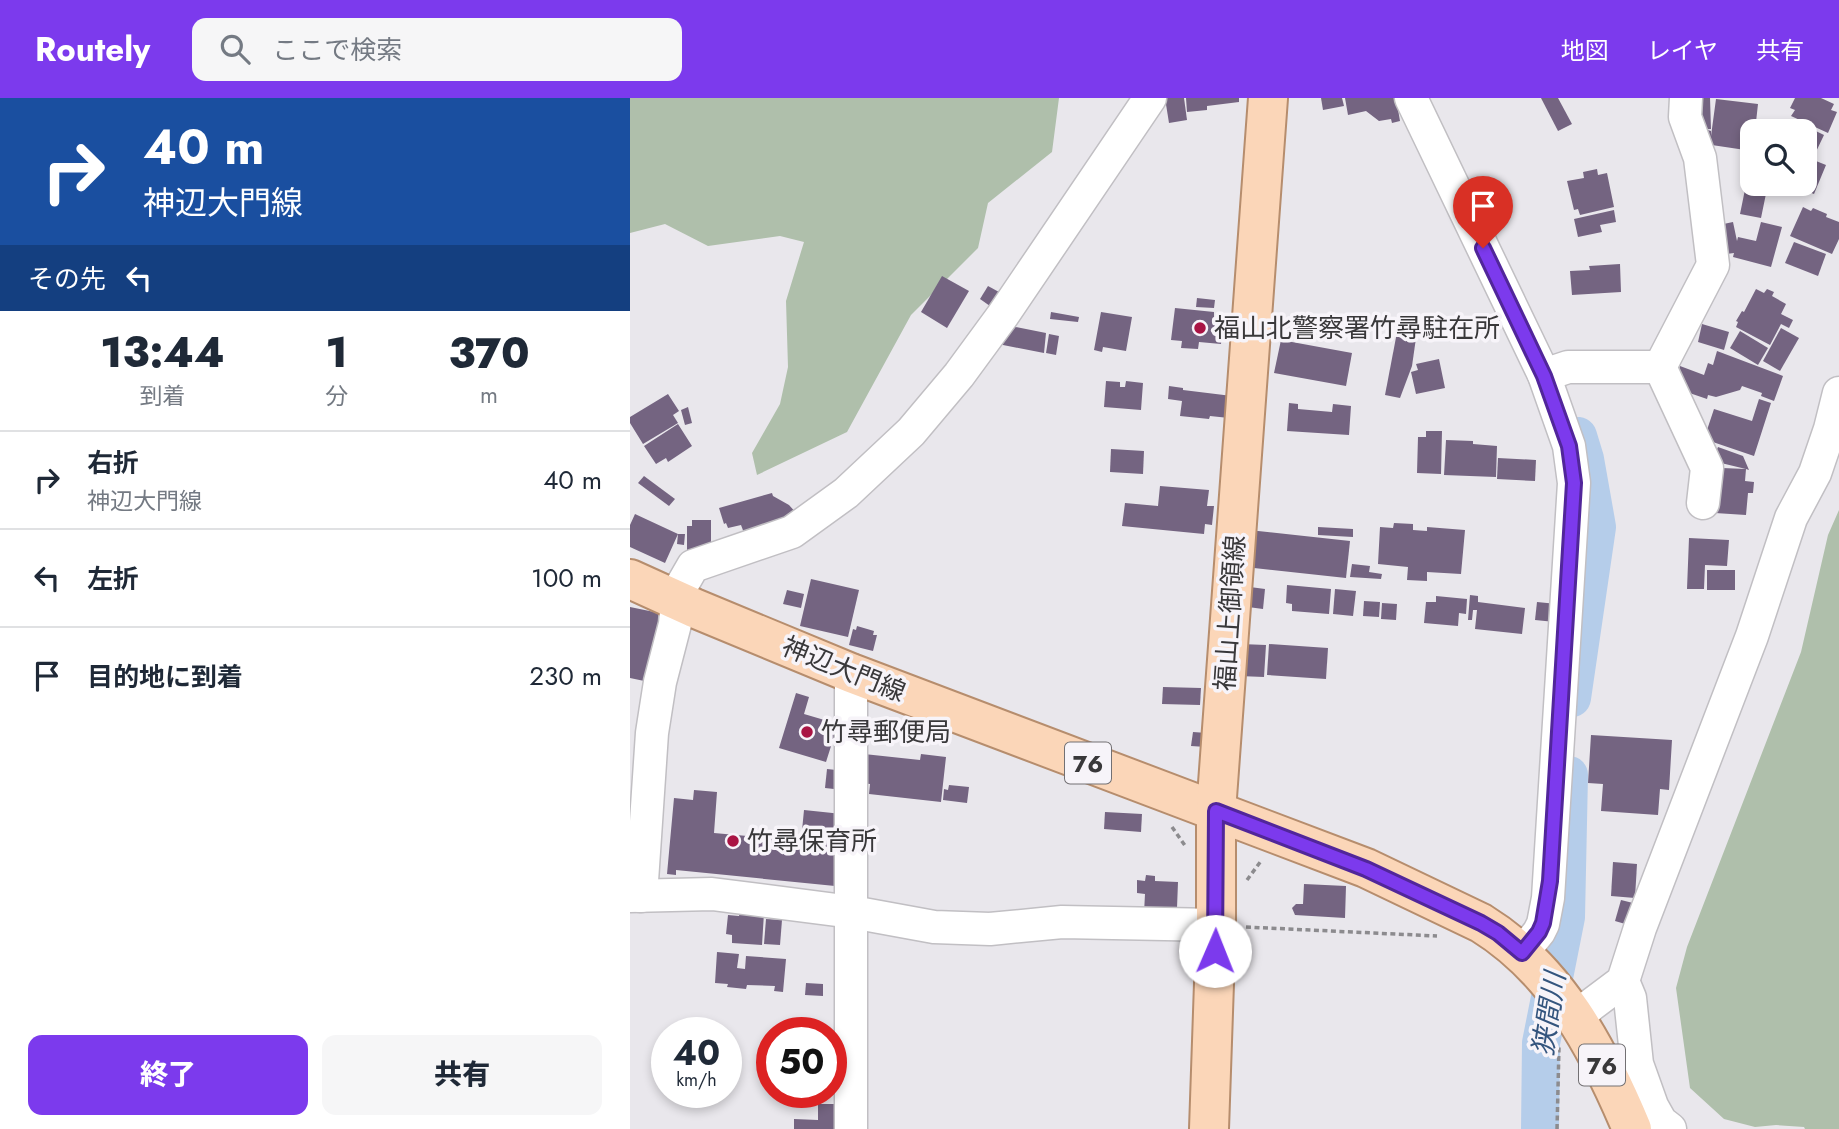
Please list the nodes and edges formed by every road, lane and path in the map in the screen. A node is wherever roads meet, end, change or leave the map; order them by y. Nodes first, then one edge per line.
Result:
1 (1150, 98) edge
2 (1268, 98) edge
3 (1411, 98) edge
4 (1686, 98) edge
5 (1660, 367) junction
6 (1556, 371) junction
7 (1839, 393) edge
8 (1703, 503) dead end
9 (630, 579) edge
10 (677, 600) junction
11 (851, 673) junction
12 (1216, 811) junction
13 (1169, 824) dead end
14 (1187, 848) dead end
15 (636, 896) edge
16 (852, 912) junction
17 (1216, 925) junction
18 (1448, 936) dead end
19 (1528, 959) junction
20 (1623, 981) junction
21 (1572, 1011) junction
22 (851, 1129) edge
23 (1209, 1129) edge
24 (1557, 1129) edge
25 (1632, 1129) edge
26 (1670, 1129) edge

1 - 10 street
2 - 12 main road, 福山上御領線
3 - 6 street
4 - 5 street
5 - 6 street
5 - 8 street
6 - 19 street
7 - 20 street
9 - 10 main road, 神辺大門線 / 76
10 - 11 main road, 神辺大門線 / 76
10 - 15 street
11 - 12 main road, 神辺大門線 / 76
11 - 16 street
12 - 17 main road, 福山上御領線
12 - 19 main road, 神辺大門線 / 76
13 - 14 path
15 - 16 street
16 - 17 street
16 - 22 street
17 - 18 path
17 - 23 main road, 福山上御領線
19 - 21 main road, 神辺大門線 / 76
20 - 21 street
20 - 26 street
21 - 24 path
21 - 25 main road, 神辺大門線 / 76

